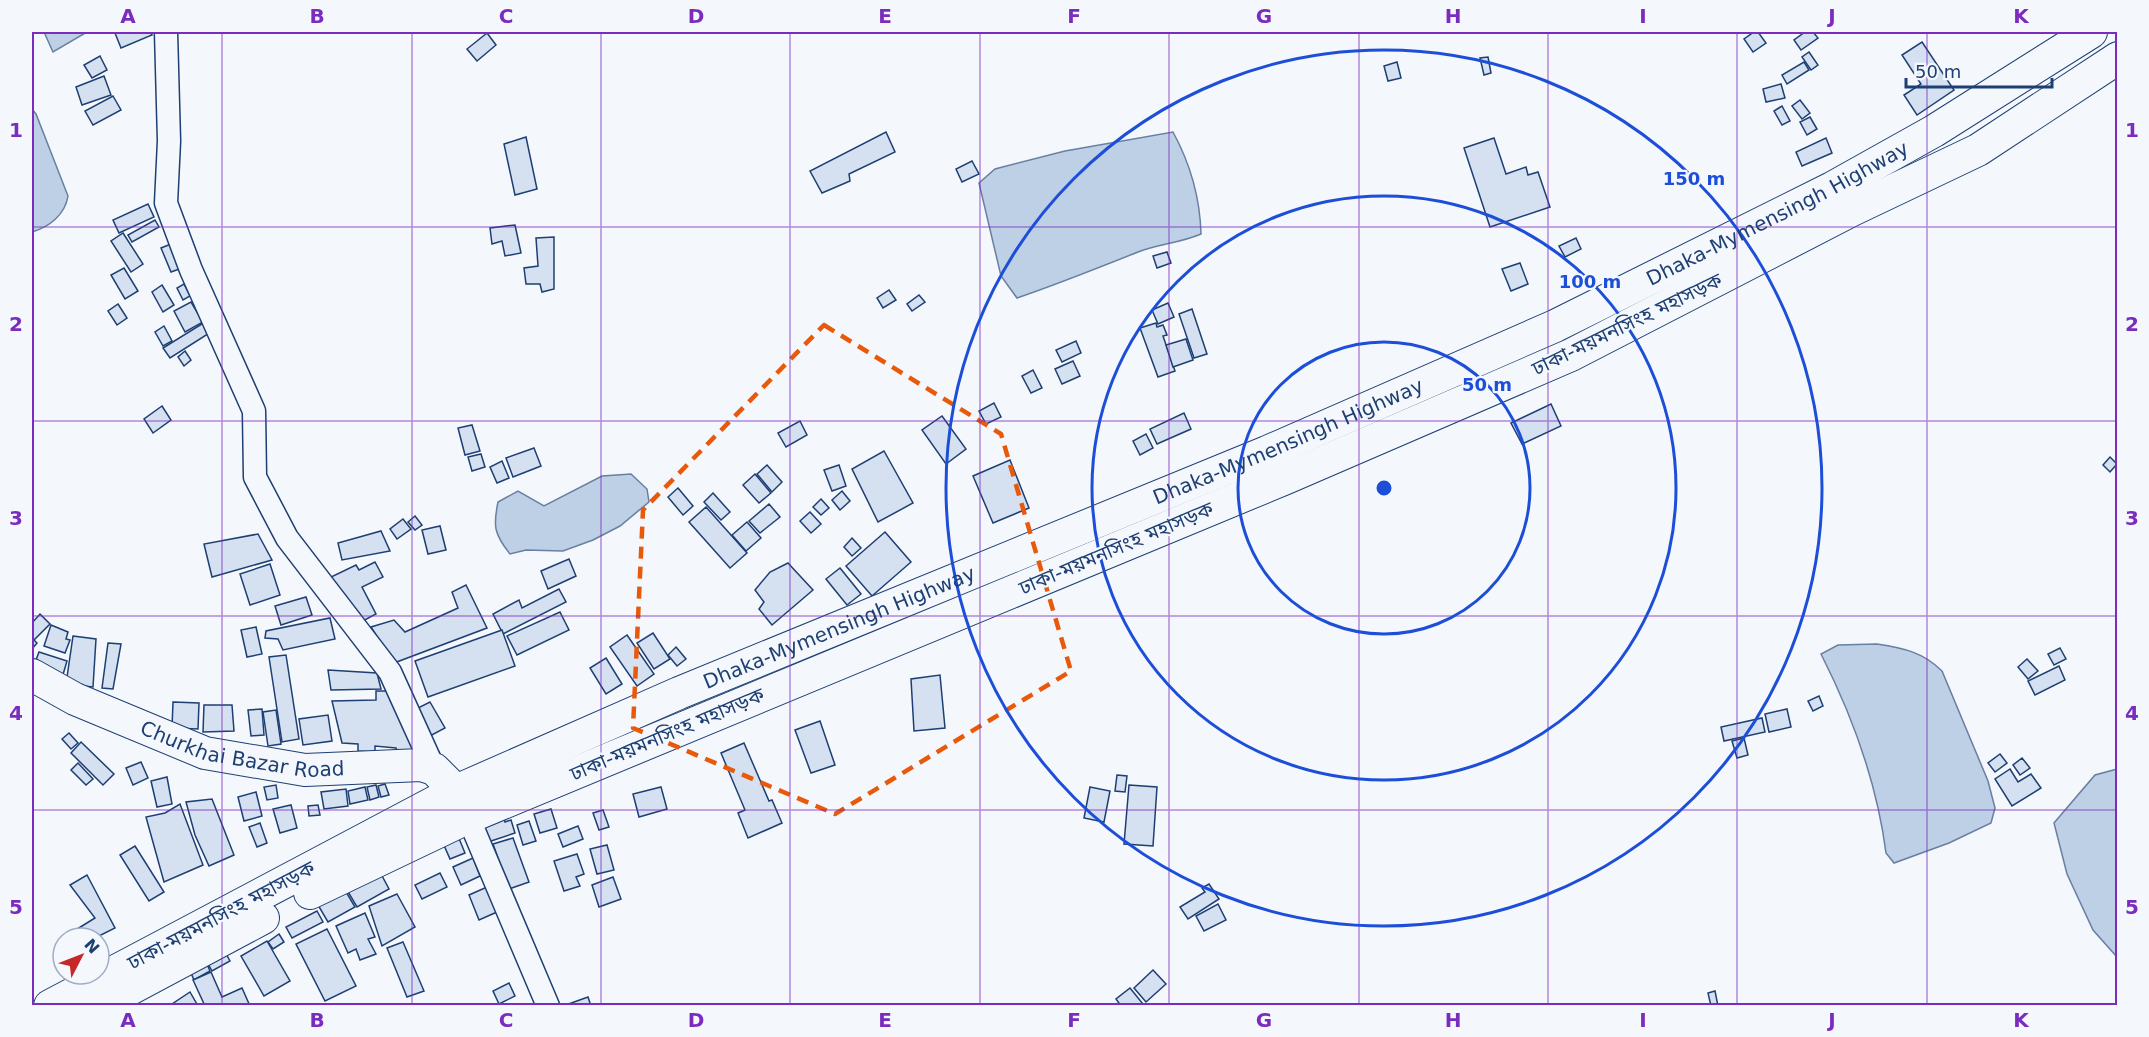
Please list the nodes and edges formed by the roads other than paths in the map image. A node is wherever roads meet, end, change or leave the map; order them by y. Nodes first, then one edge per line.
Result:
1 (166, 32) edge
2 (2091, 32) edge
3 (2118, 58) edge
4 (32, 675) edge
5 (434, 769) junction
6 (462, 804) junction
7 (50, 1005) edge
8 (98, 1005) edge
9 (548, 1005) edge

1 - 5 street
2 - 6 highway, Dhaka-Mymensingh Highway
3 - 6 highway, ঢাকা-ময়মনসিংহ মহাসড়ক
4 - 5 highway, Churkhai Bazar Road
5 - 6 highway
6 - 7 highway, ঢাকা-ময়মনসিংহ মহাসড়ক
6 - 8 highway, ঢাকা-ময়মনসিংহ মহাসড়ক
6 - 9 street

